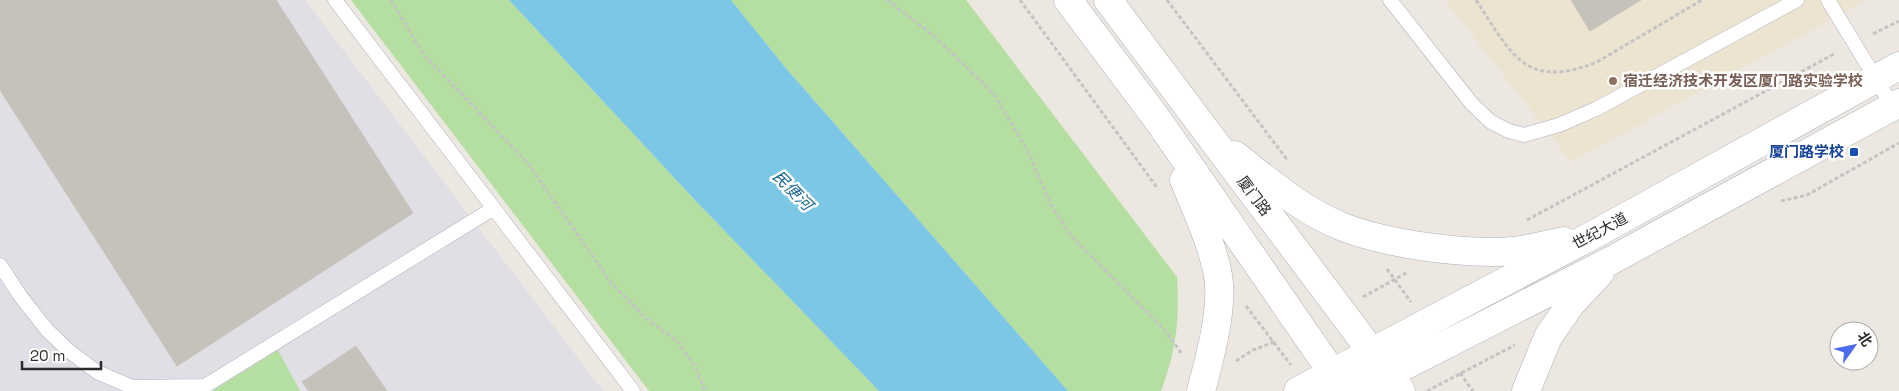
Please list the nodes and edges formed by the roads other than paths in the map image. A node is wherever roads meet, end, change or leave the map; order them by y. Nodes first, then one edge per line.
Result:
1 (335, 0) edge
2 (1068, 0) edge
3 (1108, 0) edge
4 (1390, 0) edge
5 (1797, 0) edge
6 (1828, 0) edge
7 (1899, 66) edge
8 (1876, 79) junction
9 (1896, 105) edge
10 (1160, 124) junction
11 (1205, 131) junction
12 (494, 208) junction
13 (1593, 235) junction
14 (1612, 260) junction
15 (0, 265) edge
16 (1372, 352) junction
17 (1339, 382) edge
18 (1395, 382) edge
19 (1202, 386) edge
20 (633, 391) edge
21 (1298, 391) edge
22 (1355, 391) edge
23 (1526, 391) edge

1 - 12 lane
2 - 10 street
3 - 11 street, 厦门路
4 - 5 lane
6 - 8 lane
7 - 8 street, 世纪大道
8 - 9 lane
8 - 13 street, 世纪大道
9 - 14 street, 世纪大道
10 - 17 street
10 - 19 street
11 - 13 street
11 - 16 street, 厦门路
12 - 15 lane
12 - 20 lane
13 - 16 street, 世纪大道
14 - 18 street, 世纪大道
14 - 23 street
16 - 17 street, 世纪大道
16 - 18 street, 厦门路
17 - 21 street, 世纪大道
18 - 22 street, 世纪大道

